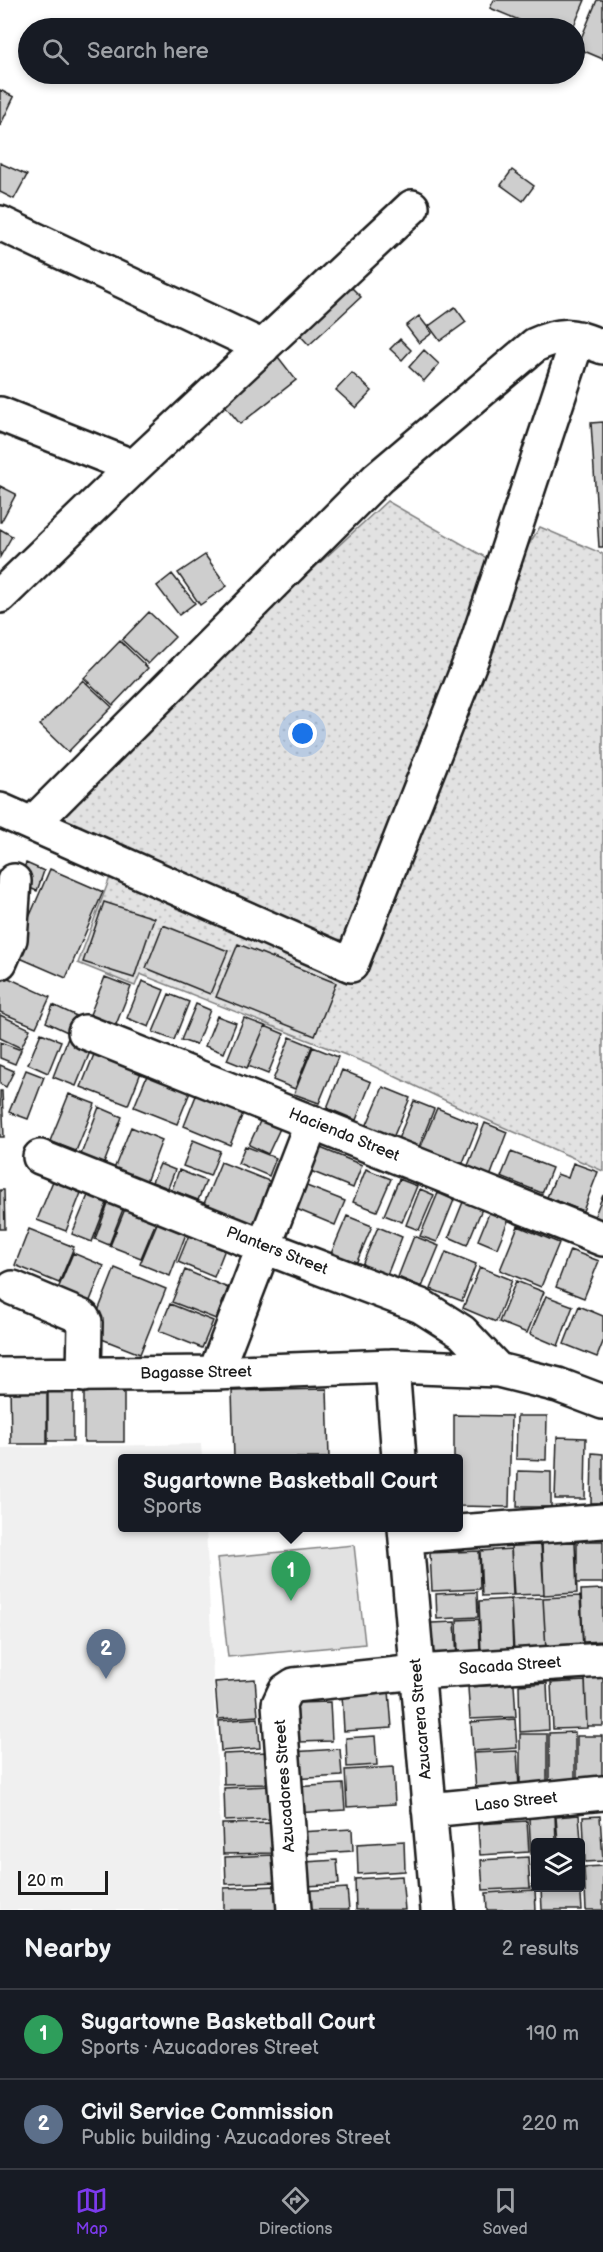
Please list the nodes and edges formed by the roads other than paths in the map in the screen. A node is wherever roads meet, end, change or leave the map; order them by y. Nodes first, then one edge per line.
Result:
1 (412, 207) dead end
2 (0, 223) edge
3 (591, 342) edge
4 (263, 346) junction
5 (0, 414) edge
6 (134, 467) junction
7 (0, 596) edge
8 (14, 815) edge
9 (14, 881) dead end
10 (0, 962) edge
11 (85, 1032) dead end
12 (312, 1122) junction
13 (40, 1157) dead end
14 (603, 1239) edge
15 (265, 1247) junction
16 (13, 1288) dead end
17 (392, 1366) junction
18 (498, 1370) junction
19 (215, 1373) junction
20 (0, 1375) edge
21 (84, 1375) junction
22 (603, 1402) edge
23 (399, 1454) edge
24 (603, 1521) edge
25 (463, 1529) edge
26 (406, 1532) edge
27 (603, 1660) edge
28 (417, 1672) junction
29 (603, 1793) edge
30 (429, 1810) junction
31 (294, 1910) edge
32 (438, 1910) edge

1 - 4 street
2 - 4 street
3 - 8 street
3 - 8 street
4 - 6 street
5 - 6 street
6 - 7 street
9 - 10 street
11 - 12 street, Hacienda Street
12 - 14 street, Hacienda Street
12 - 15 street
13 - 15 street, Planters Street
15 - 18 street, Planters Street
15 - 19 street
16 - 21 street
17 - 18 street
17 - 19 street, Bagasse Street
17 - 23 street
18 - 22 street
19 - 21 street, Bagasse Street
20 - 21 street, Bagasse Street
24 - 25 street
26 - 28 street, Azucarera Street
27 - 28 street, Sacada Street
28 - 30 street, Azucarera Street
28 - 31 street, Azucadores Street
29 - 30 street, Laso Street
30 - 32 street, Azucarera Street

